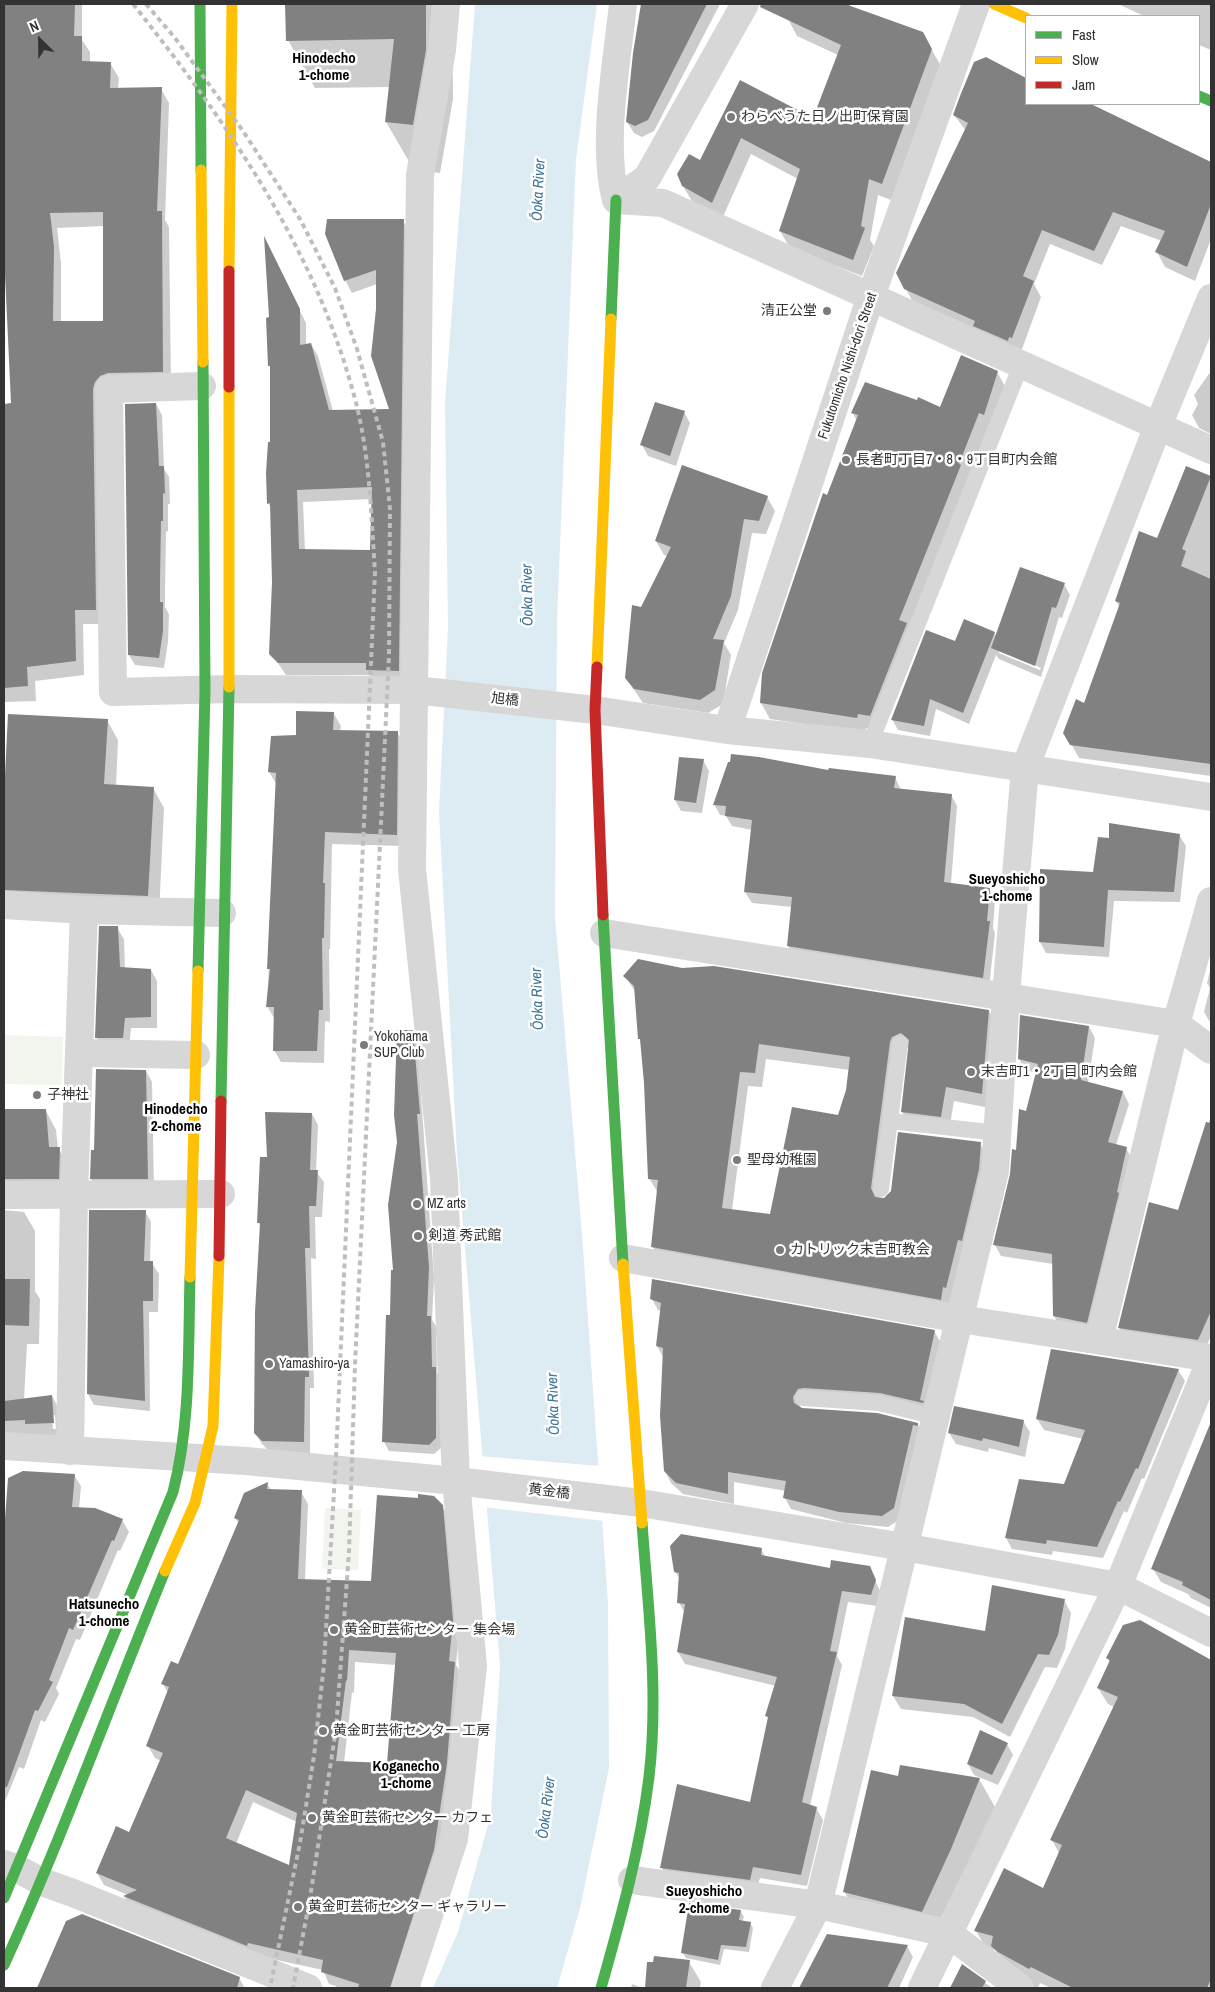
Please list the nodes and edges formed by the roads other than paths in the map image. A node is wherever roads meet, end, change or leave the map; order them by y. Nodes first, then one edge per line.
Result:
1 (200, 4) edge
2 (232, 4) edge
3 (446, 4) edge
4 (624, 4) edge
5 (745, 4) edge
6 (976, 4) edge
7 (994, 4) edge
8 (1025, 18) edge
9 (616, 200) junction
10 (872, 296) junction
11 (1211, 298) edge
12 (1021, 365) junction
13 (202, 386) junction
14 (1158, 426) junction
15 (1211, 450) edge
16 (217, 690) junction
17 (415, 690) junction
18 (595, 710) junction
19 (727, 730) junction
20 (870, 744) junction
21 (1025, 768) junction
22 (1211, 797) edge
23 (1211, 901) edge
24 (4, 905) edge
25 (84, 910) junction
26 (199, 911) junction
27 (226, 913) junction
28 (604, 933) junction
29 (1006, 995) junction
30 (1176, 1024) junction
31 (900, 1043) dead end
32 (1211, 1050) edge
33 (79, 1053) junction
34 (196, 1055) junction
35 (890, 1121) junction
36 (998, 1132) junction
37 (881, 1189) dead end
38 (191, 1193) junction
39 (221, 1194) junction
40 (4, 1195) edge
41 (74, 1195) junction
42 (623, 1258) junction
43 (960, 1319) junction
44 (1099, 1340) junction
45 (1211, 1359) edge
46 (803, 1398) dead end
47 (936, 1418) junction
48 (4, 1446) edge
49 (70, 1451) junction
50 (194, 1458) junction
51 (456, 1481) junction
52 (641, 1502) junction
53 (904, 1546) junction
54 (1118, 1586) junction
55 (1211, 1633) edge
56 (10, 1866) edge
57 (632, 1880) junction
58 (42, 1882) junction
59 (4, 1898) edge
60 (818, 1905) junction
61 (948, 1933) junction
62 (4, 1965) edge
63 (308, 1988) edge
64 (405, 1988) edge
65 (601, 1988) edge
66 (775, 1988) edge
67 (922, 1988) edge
68 (1020, 1988) edge

1 - 13 main road
2 - 16 main road
3 - 17 street
4 - 9 street
5 - 9 street
6 - 10 street, Fukutomicho Nishi-dori Street
7 - 8 main road
9 - 10 street
9 - 18 main road
10 - 12 street
10 - 19 street, Fukutomicho Nishi-dori Street
11 - 14 street
12 - 14 street
12 - 20 lane
13 - 16 main road
13 - 16 street, 旭橋
14 - 15 street
14 - 21 street
16 - 17 street, 旭橋
16 - 26 main road
16 - 27 main road
17 - 18 street, 旭橋
17 - 51 street
18 - 19 street, 旭橋
18 - 28 main road
19 - 20 street, 旭橋
20 - 21 street, 旭橋
21 - 22 street, 旭橋
21 - 29 street
23 - 30 street
24 - 25 street
25 - 26 street
25 - 33 street
26 - 27 street
26 - 34 main road
27 - 39 main road
28 - 29 street
28 - 42 main road
29 - 30 street
29 - 36 street
30 - 32 street
30 - 44 street
31 - 35 lane
33 - 34 street
33 - 41 street
34 - 38 main road
35 - 36 lane
35 - 37 lane
36 - 43 street
38 - 39 street
38 - 41 street
38 - 50 main road
39 - 50 main road
40 - 41 street
41 - 49 street
42 - 43 street
42 - 52 main road
43 - 44 street
43 - 47 street
44 - 45 street
45 - 54 street
46 - 47 lane
47 - 53 street
48 - 49 street, 黄金橋
49 - 50 street, 黄金橋
50 - 51 street, 黄金橋
50 - 56 main road
50 - 58 main road
51 - 52 street, 黄金橋
51 - 64 street
52 - 53 street, 黄金橋
52 - 57 main road
53 - 54 street, 黄金橋
53 - 60 street
54 - 55 street, 黄金橋
54 - 61 street
56 - 58 street
56 - 59 main road
57 - 60 street
57 - 65 main road
58 - 62 main road
58 - 63 street
60 - 61 street
60 - 66 street
61 - 67 street
61 - 68 street

